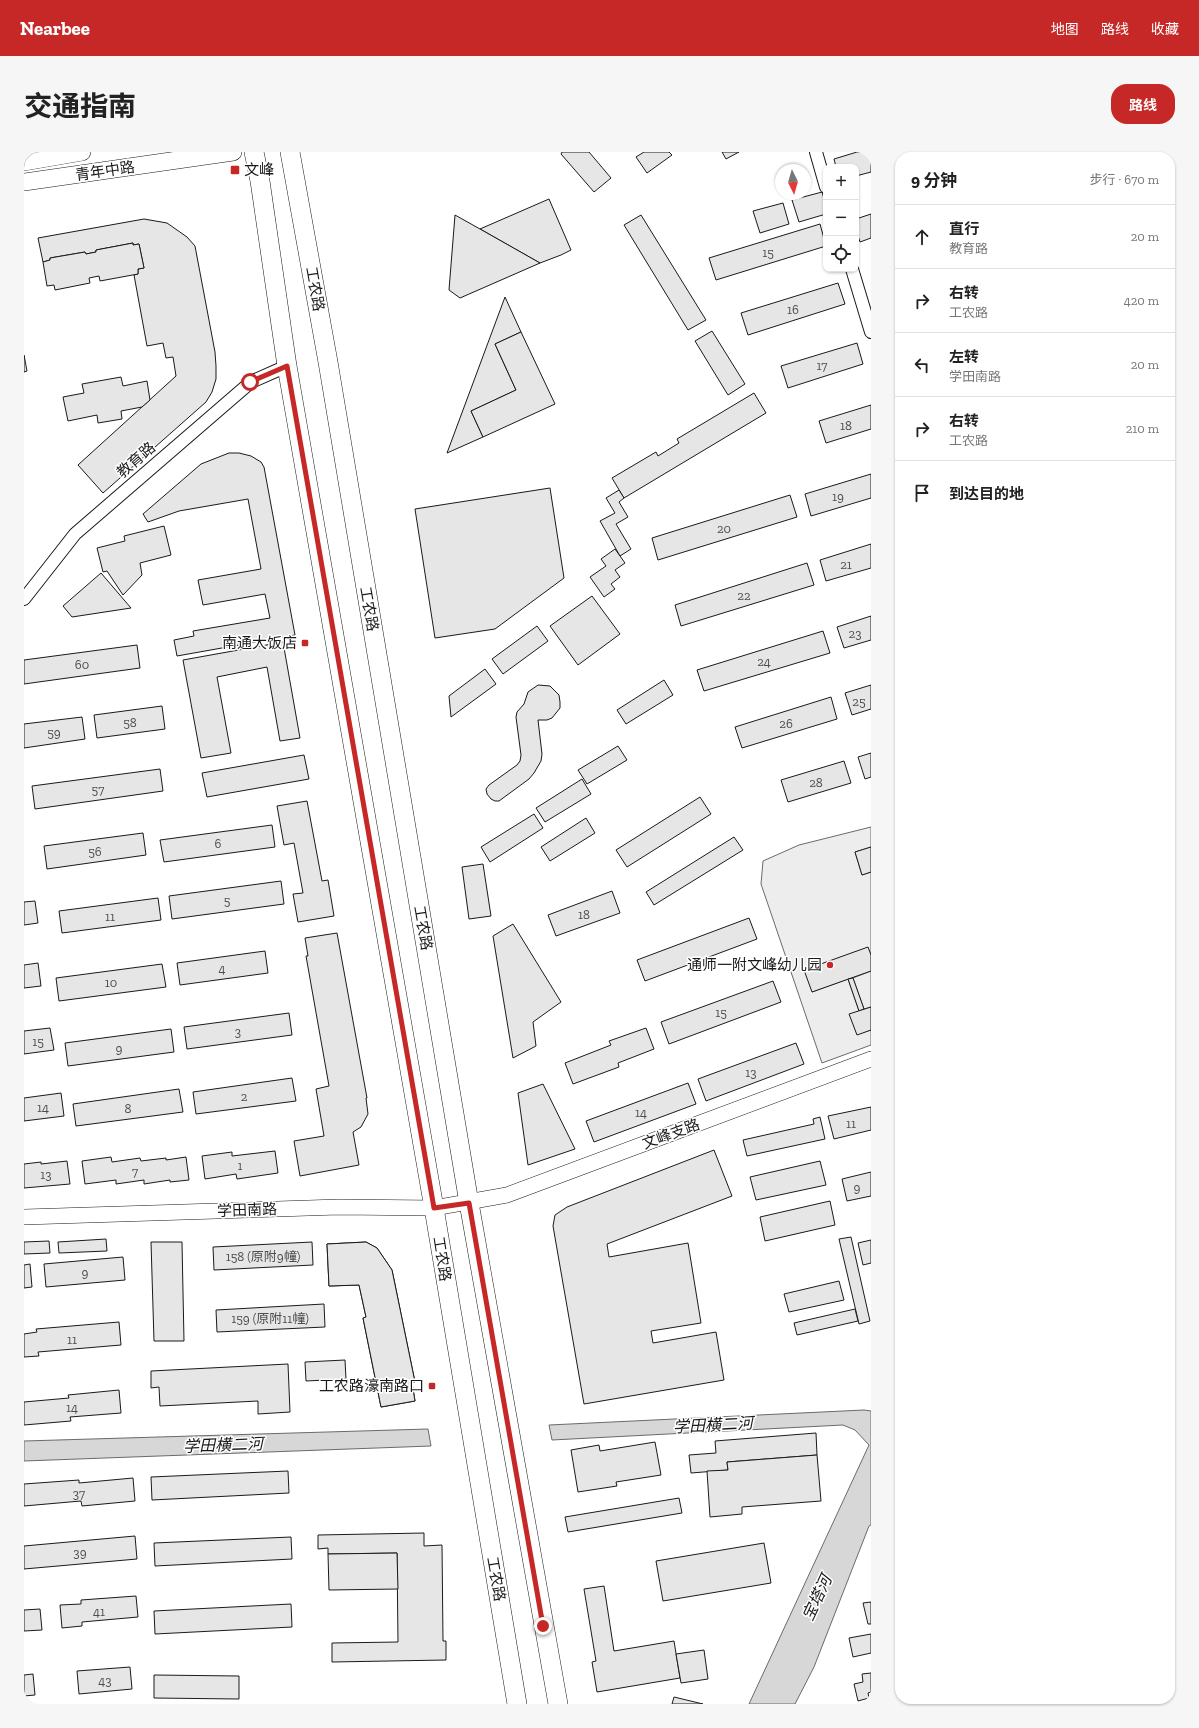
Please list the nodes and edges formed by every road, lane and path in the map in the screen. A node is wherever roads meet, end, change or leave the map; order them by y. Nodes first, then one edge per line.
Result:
1 (82, 152) edge
2 (233, 152) edge
3 (254, 152) edge
4 (290, 152) edge
5 (816, 152) edge
6 (24, 162) edge
7 (823, 176) edge
8 (24, 182) edge
9 (853, 272) edge
10 (871, 332) edge
11 (287, 366) junction
12 (24, 599) edge
13 (871, 1059) edge
14 (469, 1203) junction
15 (434, 1208) junction
16 (24, 1217) edge
17 (518, 1704) edge
18 (558, 1704) edge

1 - 6 main road, 青年中路
2 - 8 main road, 青年中路
3 - 11 main road, 工农路
4 - 14 main road, 工农路
5 - 7 street
9 - 10 street
11 - 12 street, 教育路
11 - 15 main road, 工农路
13 - 14 street, 文峰支路
14 - 15 street, 学田南路
14 - 18 main road, 工农路
15 - 16 street, 学田南路
15 - 17 main road, 工农路

